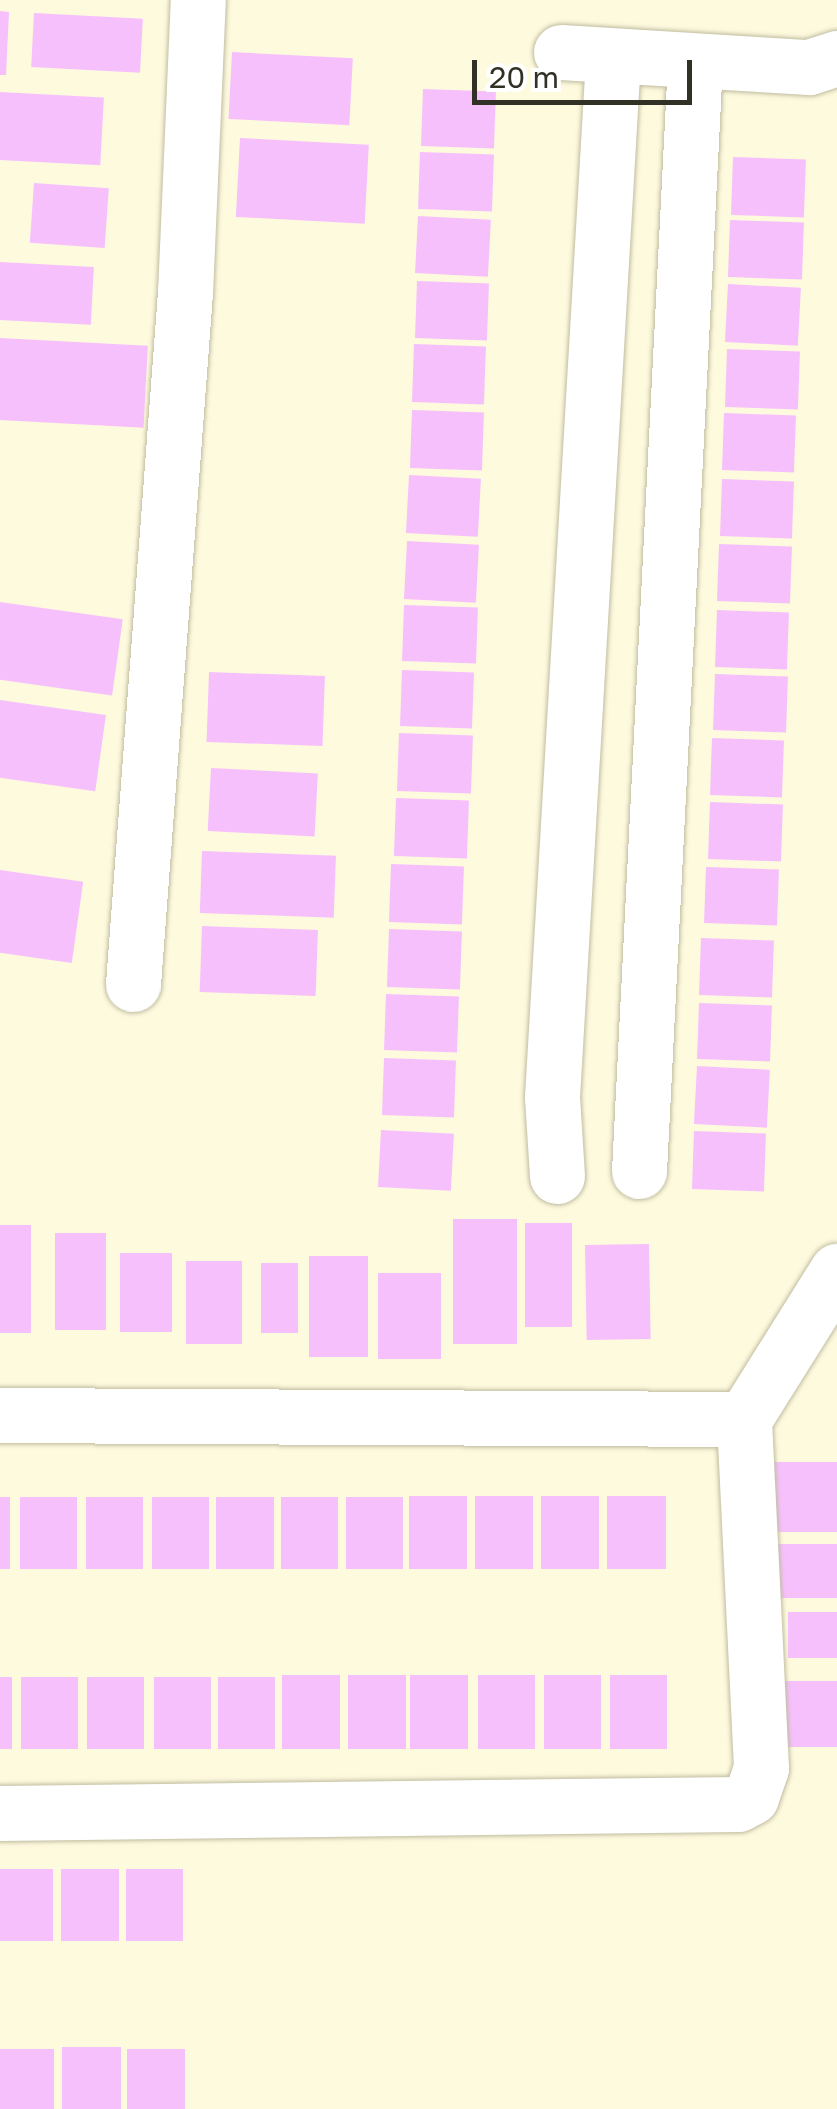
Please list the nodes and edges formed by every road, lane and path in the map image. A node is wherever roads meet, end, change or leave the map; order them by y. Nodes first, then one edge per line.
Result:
1 (198, 0) edge
2 (837, 58) edge
3 (695, 63) junction
4 (133, 984) dead end
5 (552, 1097) junction
6 (636, 1103) junction
7 (639, 1172) dead end
8 (557, 1176) dead end
9 (837, 1271) edge
10 (0, 1415) edge
11 (744, 1418) junction
12 (0, 1813) edge

1 - 4 street
2 - 3 street
3 - 5 street
3 - 6 street
5 - 6 street
5 - 8 street
6 - 7 street
9 - 11 street
10 - 11 street
11 - 12 street

